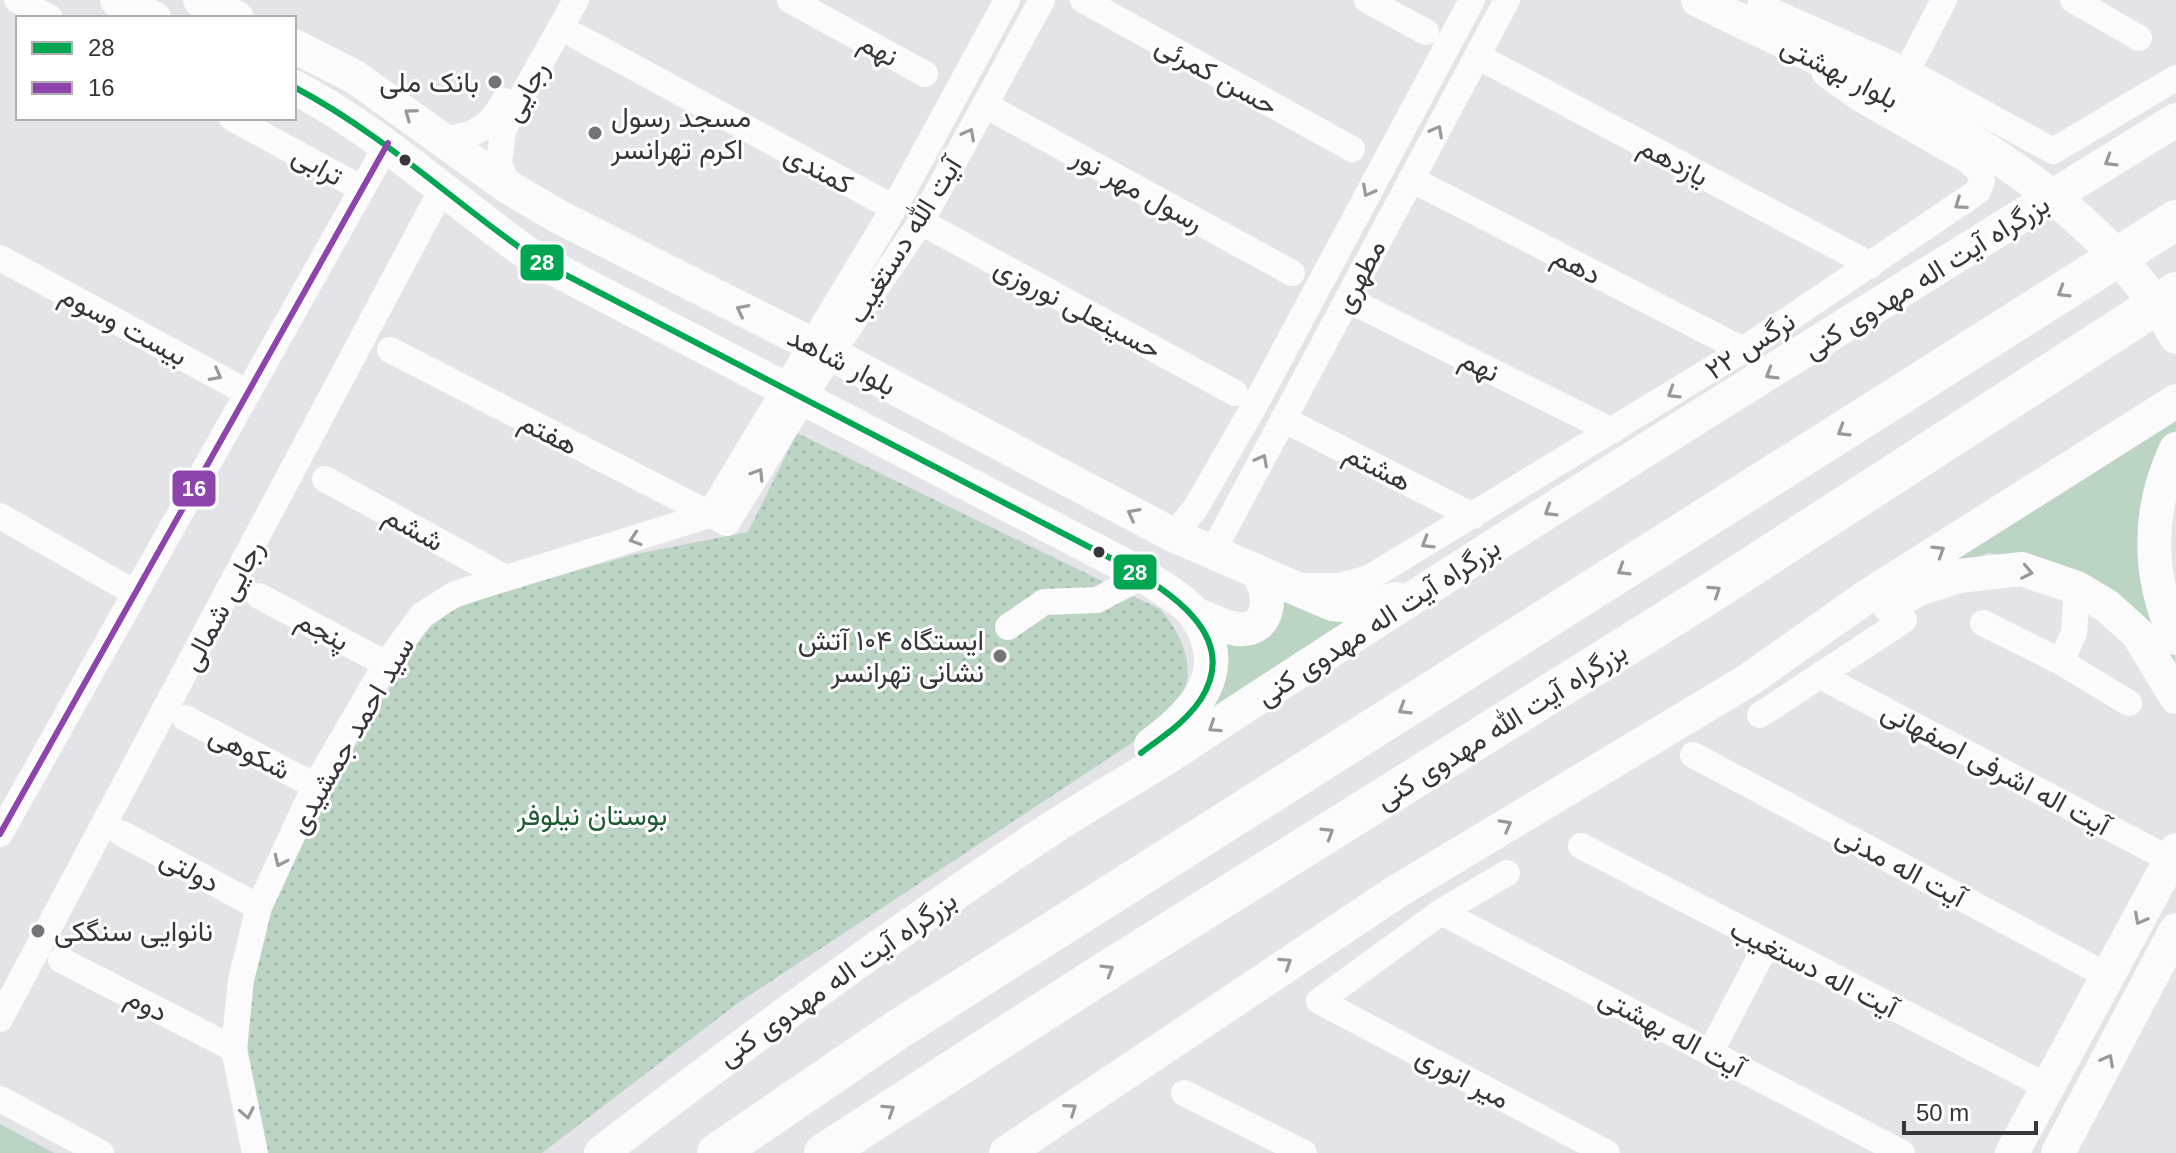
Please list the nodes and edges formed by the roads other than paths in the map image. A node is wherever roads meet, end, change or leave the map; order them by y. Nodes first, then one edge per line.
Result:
1 (17, 0) edge
2 (117, 0) edge
3 (200, 0) edge
4 (560, 0) edge
5 (576, 0) edge
6 (790, 0) edge
7 (1007, 0) edge
8 (1042, 0) edge
9 (1083, 0) edge
10 (1367, 0) edge
11 (1472, 0) edge
12 (1507, 0) edge
13 (1698, 0) edge
14 (1944, 0) edge
15 (2073, 0) edge
16 (1754, 3) edge
17 (46, 16) edge
18 (150, 16) edge
19 (233, 16) edge
20 (1426, 32) dead end
21 (576, 36) dead end
22 (2139, 38) dead end
23 (1788, 45) junction
24 (296, 47) edge
25 (1477, 56) junction
26 (1907, 71) junction
27 (925, 74) dead end
28 (2176, 78) edge
29 (296, 88) edge
30 (985, 105) junction
31 (236, 120) edge
32 (2176, 120) edge
33 (444, 139) junction
34 (388, 143) junction
35 (1990, 143) junction
36 (1352, 149) dead end
37 (1411, 179) junction
38 (508, 187) junction
39 (362, 189) junction
40 (442, 189) junction
41 (894, 208) junction
42 (2176, 220) edge
43 (921, 222) junction
44 (0, 258) edge
45 (1871, 265) junction
46 (1292, 273) dead end
47 (2176, 292) edge
48 (1347, 299) junction
49 (2176, 308) edge
50 (2176, 337) edge
51 (390, 350) dead end
52 (821, 350) junction
53 (1743, 350) junction
54 (248, 393) junction
55 (1235, 393) dead end
56 (794, 395) junction
57 (2176, 401) edge
58 (1283, 419) junction
59 (1612, 431) junction
60 (2176, 449) edge
61 (325, 479) dead end
62 (1205, 492) junction
63 (1236, 508) junction
64 (709, 515) junction
65 (0, 516) edge
66 (1473, 516) junction
67 (1173, 535) junction
68 (1212, 553) junction
69 (1255, 570) junction
70 (502, 576) junction
71 (1143, 576) junction
72 (1290, 584) junction
73 (2077, 588) junction
74 (135, 593) junction
75 (1416, 594) junction
76 (259, 596) dead end
77 (2107, 606) junction
78 (1195, 614) junction
79 (1904, 620) dead end
80 (1983, 623) dead end
81 (1008, 627) dead end
82 (2074, 633) junction
83 (2176, 638) edge
84 (2061, 662) junction
85 (386, 664) junction
86 (1820, 676) junction
87 (1750, 679) junction
88 (2176, 697) edge
89 (2129, 703) dead end
90 (1760, 715) dead end
91 (185, 718) dead end
92 (1693, 755) dead end
93 (315, 786) junction
94 (11, 790) edge
95 (1052, 828) junction
96 (121, 833) dead end
97 (0, 834) edge
98 (1581, 846) dead end
99 (2174, 855) edge
100 (1507, 873) dead end
101 (259, 907) junction
102 (1441, 912) junction
103 (2176, 930) edge
104 (1767, 944) junction
105 (61, 960) dead end
106 (2108, 976) junction
107 (10, 980) edge
108 (0, 1019) edge
109 (234, 1049) junction
110 (1710, 1053) junction
111 (2048, 1087) junction
112 (1184, 1093) dead end
113 (0, 1099) edge
114 (101, 1153) edge
115 (255, 1153) edge
116 (601, 1153) edge
117 (717, 1153) edge
118 (824, 1153) edge
119 (1006, 1153) edge
120 (1304, 1153) edge
121 (1607, 1153) edge
122 (1902, 1153) edge
123 (2012, 1153) edge
124 (2058, 1153) edge

1 - 17 street
2 - 18 main road
3 - 19 main road
4 - 33 street, رجایی
5 - 38 street, رجایی
6 - 27 street, نهم
7 - 41 street, آیت الله دستغیب
8 - 30 street, آیت الله دستغیب
9 - 36 street, حسن کمرئی
10 - 20 street
11 -> 62 street, مطهری
12 - 25 street, مطهری
13 - 23 main road, بلوار بهشتی
14 - 26 street
15 - 22 street
16 - 26 street
16 - 35 main road, بلوار بهشتی
21 - 41 street, کمندی
23 - 35 main road, بلوار بهشتی
23 -> 45 street, نرگس ۲۲
33 -> 24 main road, بلوار شاهد
37 -> 25 street, مطهری
25 - 45 street, یازدهم
26 - 28 street
29 - 34 main road, بلوار شاهد
43 -> 30 street, آیت الله دستغیب
30 - 46 street, رسول مهر نور
31 - 39 street, ترابی
32 -> 75 main road, بزرگراه آیت اله مهدوی کنی
33 - 38 main road, بلوار شاهد
34 - 39 street
34 - 40 main road, بلوار شاهد
35 - 49 main road
35 - 50 main road
37 - 48 street, مطهری
37 - 53 street, دهم
52 -> 38 main road, بلوار شاهد
39 - 54 street
40 - 56 main road, بلوار شاهد
40 - 107 street, رجایی شمالی
41 - 52 street, آیت الله دستغیب
42 -> 117 highway
43 - 52 street, آیت الله دستغیب
43 - 55 street, حسینعلی نوروزی
44 -> 54 street, بیست وسوم
45 - 53 street, نرگس ۲۲
118 -> 47 highway, بزرگراه آیت الله مهدوی کنی
48 - 58 street, مطهری
48 - 59 street, نهم
51 - 64 street, هفتم
52 - 56 street, آیت الله دستغیب
67 -> 52 main road, بلوار شاهد
53 -> 59 street, نرگس ۲۲
54 - 74 street
56 - 64 street, آیت الله دستغیب
56 - 71 main road, بلوار شاهد
87 -> 57 main road
63 -> 58 street, مطهری
58 - 66 street, هشتم
59 - 66 street, نرگس ۲۲
60 - 83 main road
61 - 70 street, ششم
62 - 63 street
62 - 67 street, مطهری
63 - 68 street, مطهری
64 -> 70 street, سید احمد جمشیدی
65 - 74 street
66 -> 72 street, نرگس ۲۲
67 - 68 main road, بلوار شاهد
68 - 69 main road, بلوار شاهد
69 - 72 main road, بلوار شاهد
69 - 78 main road, بلوار شاهد
70 - 85 street, سید احمد جمشیدی
71 - 78 main road, بلوار شاهد
71 - 81 street
72 - 75 main road, بلوار شاهد
73 - 77 main road
73 - 82 street
87 -> 73 main road
74 - 94 street
75 -> 95 main road, بزرگراه آیت اله مهدوی کنی
76 - 85 street, پنجم
77 - 82 street
77 - 88 main road
78 - 95 main road
79 - 86 street
80 - 84 street
82 - 84 street
84 - 89 street
85 - 93 street, سید احمد جمشیدی
86 - 90 street
86 - 99 street, آیت اله اشرفی اصفهانی
119 -> 87 main road
91 - 93 street, شکوهی
92 - 106 street, آیت اله مدنی
93 -> 101 street, سید احمد جمشیدی
94 - 97 street
95 - 116 main road, بزرگراه آیت اله مهدوی کنی
96 - 101 street, دولتی
98 - 104 street, آیت اله دستغیب
99 -> 106 main road
100 - 102 street
101 - 109 street, سید احمد جمشیدی
102 - 110 street, آیت اله بهشتی
102 - 121 street, میر انوری
124 -> 103 main road
104 - 110 street
104 - 111 street, آیت اله دستغیب
105 - 109 street, دوم
106 - 111 main road
107 - 108 street, رجایی شمالی
109 -> 115 street, سید احمد جمشیدی
110 - 122 street, آیت اله بهشتی
111 - 123 main road
112 - 120 street
113 - 114 street

